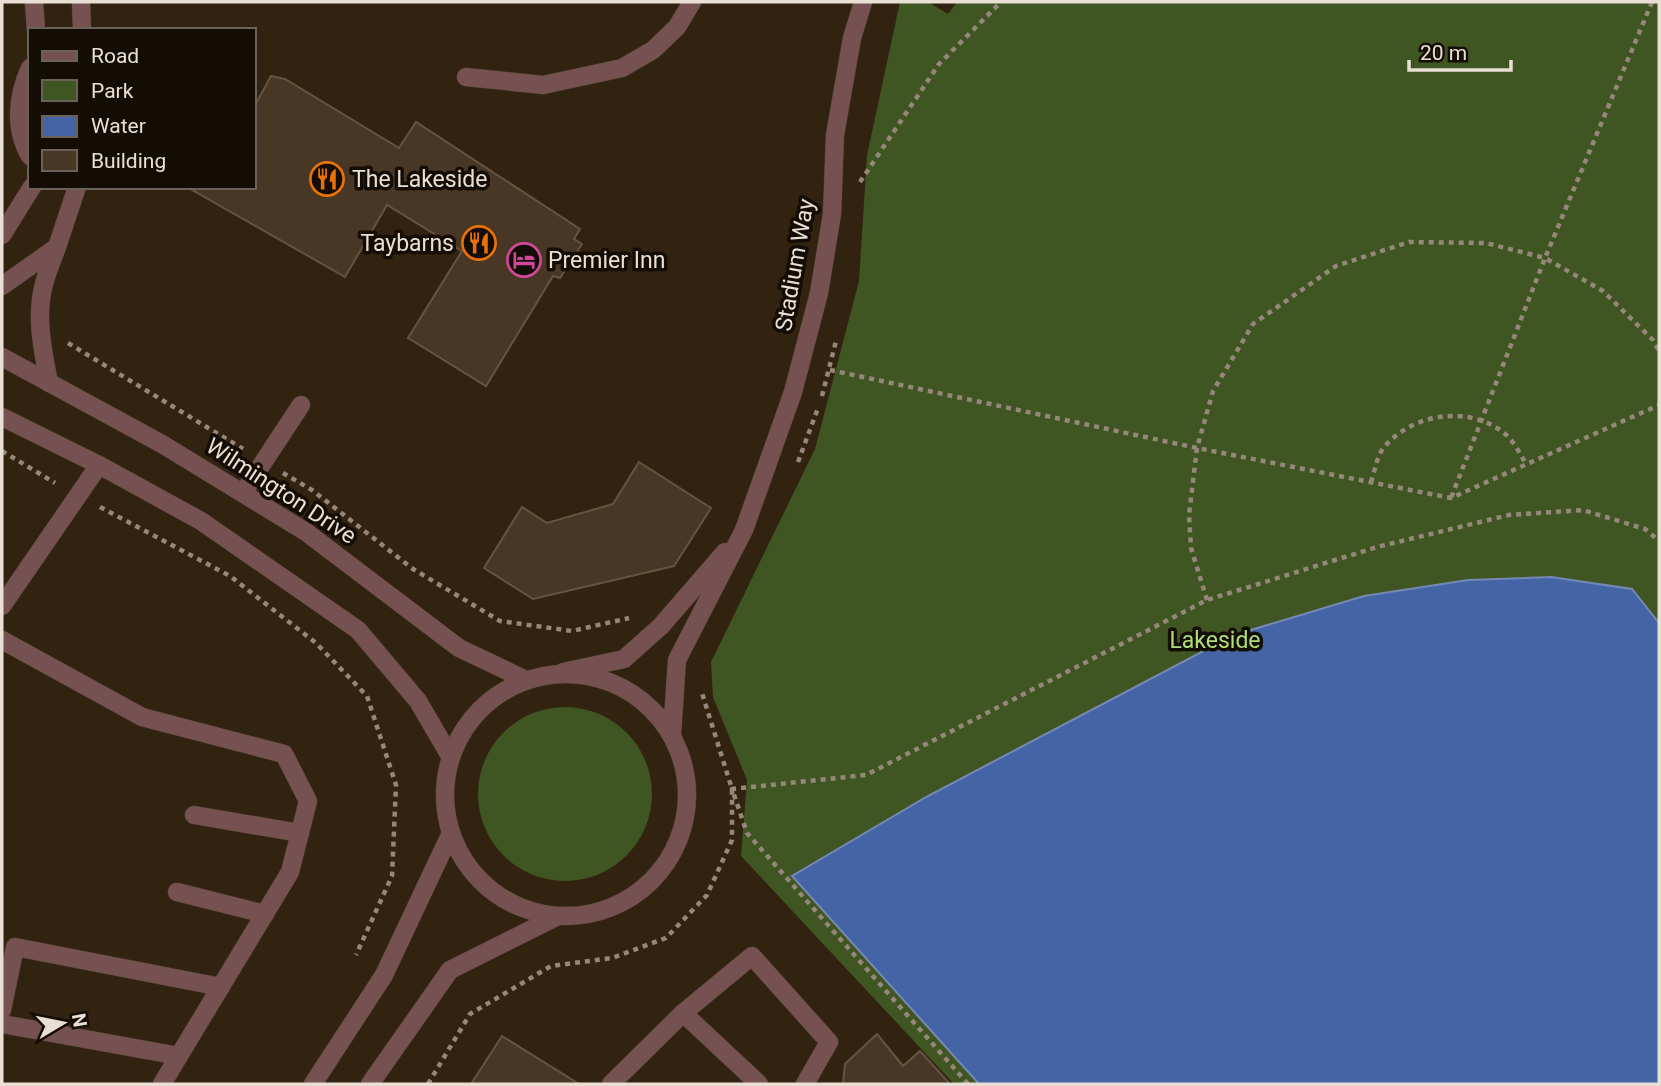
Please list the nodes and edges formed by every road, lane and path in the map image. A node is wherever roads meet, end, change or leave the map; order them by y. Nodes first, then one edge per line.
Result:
1 (34, 2) edge
2 (81, 2) edge
3 (692, 2) edge
4 (863, 2) edge
5 (1001, 2) edge
6 (1652, 2) edge
7 (37, 28) edge
8 (82, 28) edge
9 (28, 74) edge
10 (466, 78) dead end
11 (28, 152) edge
12 (31, 189) edge
13 (75, 189) edge
14 (854, 190) dead end
15 (2, 235) edge
16 (57, 247) junction
17 (1545, 258) junction
18 (2, 286) edge
19 (40, 329) junction
20 (1659, 351) edge
21 (2, 357) edge
22 (830, 370) dead end
23 (49, 383) junction
24 (301, 405) dead end
25 (1659, 405) edge
26 (2, 417) edge
27 (1481, 421) junction
28 (1197, 448) junction
29 (2, 451) edge
30 (263, 461) junction
31 (1526, 464) junction
32 (99, 465) junction
33 (1371, 482) junction
34 (243, 494) junction
35 (79, 496) junction
36 (1451, 498) junction
37 (744, 530) junction
38 (1659, 541) edge
39 (1207, 600) junction
40 (2, 606) edge
41 (650, 636) junction
42 (2, 640) edge
43 (563, 672) junction
44 (524, 679) junction
45 (702, 686) dead end
46 (672, 734) junction
47 (450, 756) junction
48 (732, 789) junction
49 (194, 815) dead end
50 (300, 833) junction
51 (450, 835) junction
52 (177, 892) dead end
53 (265, 914) junction
54 (556, 917) junction
55 (356, 956) dead end
56 (220, 987) junction
57 (2, 1010) edge
58 (683, 1013) junction
59 (2, 1024) edge
60 (179, 1056) junction
61 (162, 1084) edge
62 (313, 1084) edge
63 (370, 1084) edge
64 (428, 1084) edge
65 (611, 1084) edge
66 (759, 1084) edge
67 (805, 1084) edge
68 (968, 1084) edge

1 - 7 street
2 - 8 street
3 - 10 street
4 - 37 street, Stadium Way
5 - 14 path
6 - 17 path
9 - 11 street
12 - 15 street
13 - 16 street
16 - 18 street
16 - 19 street
17 - 20 path
17 - 27 path
17 - 28 path
19 - 23 street
19 - 30 path
21 - 23 street, Wilmington Drive
22 - 28 path
23 - 34 street, Wilmington Drive
24 - 30 street
25 - 31 path
26 - 32 street
27 - 31 path
27 - 33 path
27 - 36 path
28 - 33 path
28 - 39 path
29 - 35 path
30 - 34 street
30 - 41 path
31 - 36 path
32 - 35 street
32 - 47 street
33 - 36 path
34 - 44 street, Wilmington Drive
35 - 40 street
35 - 55 path
37 - 41 street, Stadium Way
37 - 46 street, Stadium Way
38 - 39 path
39 - 48 path
41 - 43 street, Stadium Way
42 - 50 street
43 - 44 street
43 - 46 street
44 - 47 street
45 - 48 path
46 - 54 street
47 - 51 street
48 - 64 path
48 - 68 path
49 - 50 street
50 - 53 street
51 - 54 street
51 - 62 street
52 - 53 street
53 - 56 street
54 - 63 street
56 - 57 street
56 - 60 street
58 - 65 street
58 - 66 street
58 - 67 street
59 - 60 street
60 - 61 street

